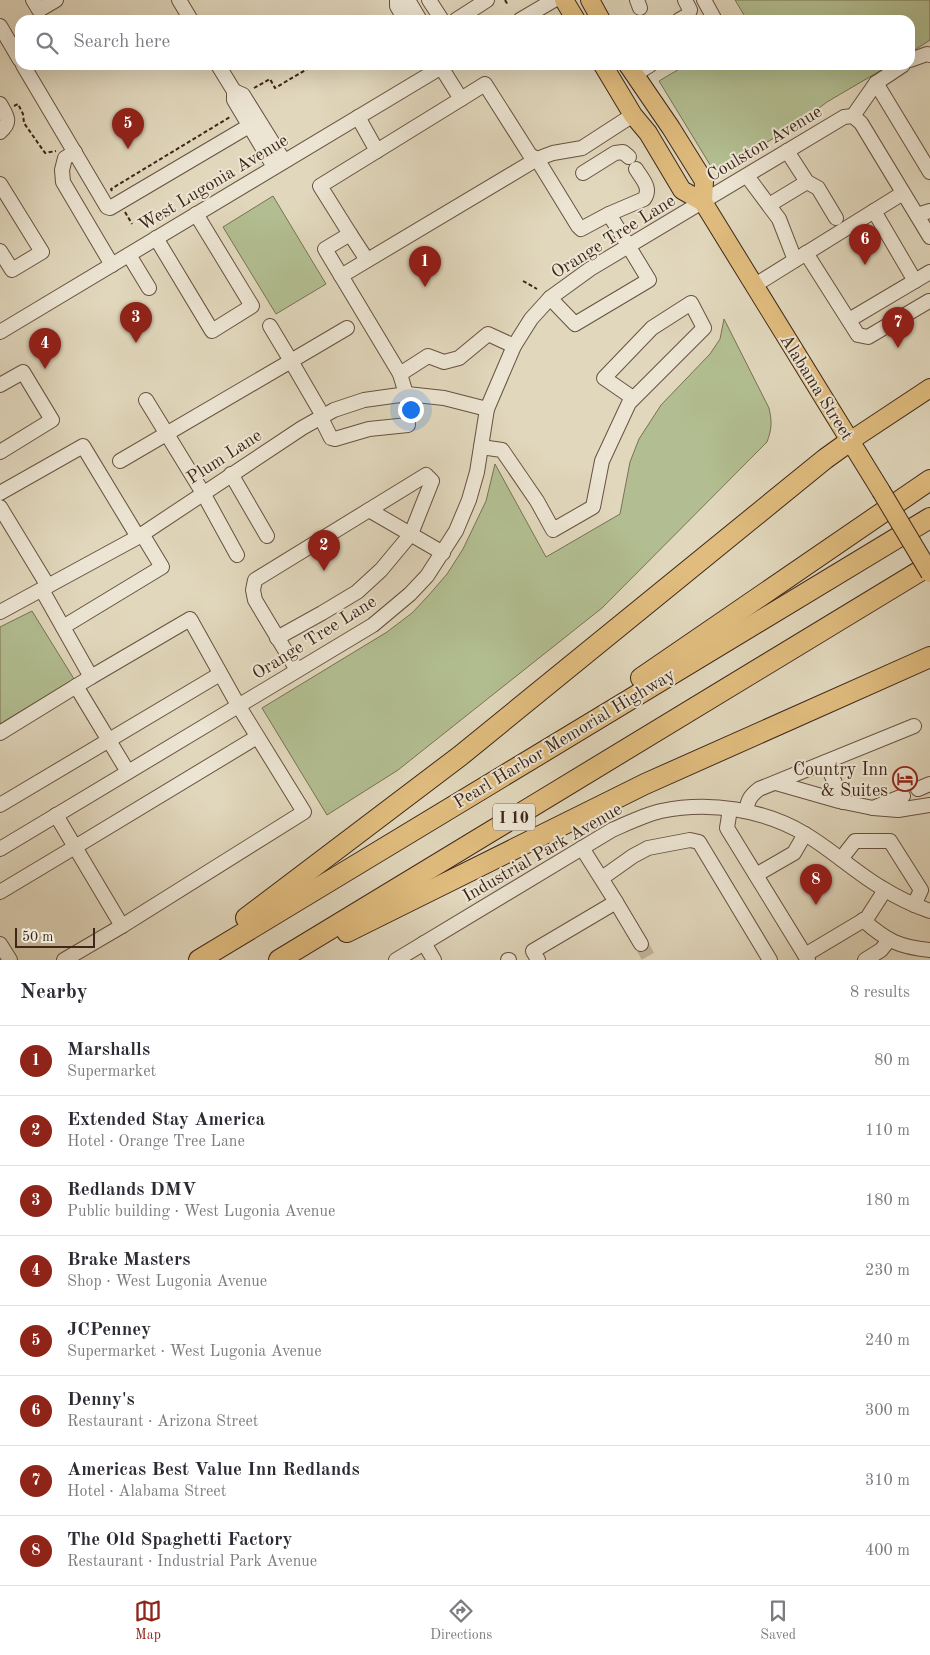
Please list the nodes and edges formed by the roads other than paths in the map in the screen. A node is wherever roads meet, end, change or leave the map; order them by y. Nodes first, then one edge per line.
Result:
1 (33, 0) edge
2 (56, 0) edge
3 (179, 0) edge
4 (397, 0) edge
5 (408, 0) edge
6 (429, 0) edge
7 (486, 0) edge
8 (554, 0) edge
9 (564, 0) edge
10 (590, 0) edge
11 (685, 0) edge
12 (704, 0) edge
13 (188, 15) edge
14 (402, 15) edge
15 (417, 15) edge
16 (439, 15) edge
17 (464, 15) edge
18 (528, 15) edge
19 (573, 15) edge
20 (598, 15) edge
21 (688, 15) edge
22 (712, 15) edge
23 (0, 26) edge
24 (15, 52) edge
25 (930, 54) edge
26 (915, 58) edge
27 (26, 70) edge
28 (221, 70) edge
29 (445, 70) edge
30 (606, 70) edge
31 (631, 70) edge
32 (896, 70) edge
33 (420, 72) edge
34 (876, 83) junction
35 (234, 91) junction
36 (461, 100) junction
37 (2, 107) edge
38 (634, 115) junction
39 (849, 116) junction
40 (358, 117) junction
41 (249, 126) junction
42 (0, 132) edge
43 (378, 151) junction
44 (787, 151) junction
45 (70, 155) junction
46 (537, 159) junction
47 (279, 164) junction
48 (930, 172) edge
49 (583, 173) dead end
50 (747, 176) junction
51 (807, 182) junction
52 (0, 184) edge
53 (903, 193) junction
54 (703, 202) junction
55 (769, 205) junction
56 (874, 211) junction
57 (923, 213) edge
58 (196, 214) junction
59 (608, 214) junction
60 (836, 218) dead end
61 (350, 234) junction
62 (930, 237) edge
63 (156, 238) junction
64 (629, 245) junction
65 (0, 251) edge
66 (129, 254) junction
67 (801, 256) junction
68 (367, 260) junction
69 (112, 265) junction
70 (930, 272) edge
71 (341, 276) junction
72 (915, 281) junction
73 (755, 285) junction
74 (149, 288) dead end
75 (550, 298) junction
76 (929, 301) edge
77 (849, 320) junction
78 (270, 326) dead end
79 (347, 328) dead end
80 (0, 332) edge
81 (514, 346) junction
82 (291, 361) junction
83 (400, 374) junction
84 (0, 386) edge
85 (930, 388) edge
86 (407, 394) junction
87 (633, 398) junction
88 (146, 400) dead end
89 (487, 409) junction
90 (322, 417) junction
91 (166, 434) junction
92 (850, 441) junction
93 (481, 447) junction
94 (0, 452) edge
95 (120, 460) dead end
96 (231, 474) junction
97 (930, 480) edge
98 (0, 493) edge
99 (203, 493) junction
100 (0, 507) edge
101 (368, 510) junction
102 (930, 518) edge
103 (410, 534) junction
104 (140, 536) junction
105 (267, 536) dead end
106 (444, 553) junction
107 (237, 555) dead end
108 (930, 565) edge
109 (930, 573) edge
110 (45, 588) junction
111 (0, 612) edge
112 (63, 627) junction
113 (277, 638) junction
114 (930, 657) edge
115 (297, 670) junction
116 (220, 674) junction
117 (91, 677) junction
118 (76, 686) junction
119 (238, 706) junction
120 (914, 726) dead end
121 (0, 733) edge
122 (257, 736) junction
123 (108, 740) junction
124 (826, 762) junction
125 (128, 772) junction
126 (506, 773) junction
127 (776, 783) junction
128 (904, 796) dead end
129 (843, 802) junction
130 (930, 805) edge
131 (0, 806) edge
132 (873, 808) junction
133 (730, 809) junction
134 (746, 811) junction
135 (56, 815) junction
136 (805, 834) junction
137 (75, 847) junction
138 (582, 848) junction
139 (0, 849) edge
140 (841, 859) junction
141 (756, 875) junction
142 (602, 878) junction
143 (926, 889) edge
144 (885, 890) junction
145 (0, 892) edge
146 (616, 902) junction
147 (914, 905) junction
148 (930, 912) edge
149 (863, 920) junction
150 (122, 926) junction
151 (889, 940) junction
152 (424, 943) junction
153 (0, 944) edge
154 (641, 944) tunnel mouth
155 (930, 950) edge
156 (914, 954) edge
157 (806, 957) edge
158 (10, 960) edge
159 (64, 960) edge
160 (191, 960) edge
161 (199, 960) edge
162 (278, 960) edge
163 (291, 960) edge
164 (396, 960) edge
165 (434, 960) edge
166 (538, 960) edge
167 (770, 960) edge
168 (865, 960) edge

1 - 2 street
3 - 13 street
4 - 14 street
5 - 15 street
6 - 16 street
7 - 17 street
8 - 18 street
9 - 19 main road
10 - 20 main road
11 - 21 street
12 - 22 street
23 - 24 street
25 - 26 street
27 - 45 street
28 - 35 street
29 - 36 street
30 - 38 main road, Alabama Street
31 - 54 main road, Alabama Street
32 - 34 street
33 - 40 street, West Lugonia Avenue
34 - 39 street
34 - 48 street
35 - 41 street
35 - 47 street
36 - 43 street
36 - 46 street
37 - 42 street
38 - 46 street
38 - 54 main road, Alabama Street
39 - 44 street, Coulston Avenue
39 - 53 street
40 - 43 street
40 - 47 street, West Lugonia Avenue
41 - 45 street
41 - 47 street
43 - 61 street
44 - 50 street, Coulston Avenue
44 - 51 street
45 - 69 street
46 - 59 street
46 - 68 street
47 - 58 street, West Lugonia Avenue
49 - 59 street
50 - 54 street, Coulston Avenue
50 - 55 street
51 - 55 street
51 - 60 street
52 - 65 street
53 - 56 street
53 - 57 street
54 - 64 street, Orange Tree Lane
54 - 73 main road, Alabama Street
55 - 67 street
56 - 67 street
56 - 72 street
57 - 62 street
58 - 63 street, West Lugonia Avenue
58 - 63 street
59 - 64 street
61 - 68 street
61 - 71 street
63 - 66 street, West Lugonia Avenue
64 - 75 street, Orange Tree Lane
64 - 75 street
66 - 69 street, West Lugonia Avenue
66 - 74 street
67 - 73 street
67 - 77 street
68 - 71 street
69 - 80 street, West Lugonia Avenue
70 - 72 street
71 - 83 street
72 - 77 street
73 - 92 main road, Alabama Street
75 - 81 street, Orange Tree Lane
76 - 77 street
78 - 82 street
79 - 82 street
81 - 83 street
81 - 89 street, Orange Tree Lane
82 - 90 street
82 - 91 street
83 - 86 street
84 - 94 street
85 - 92 main road
86 - 89 street, Plum Lane
86 - 90 street, Plum Lane
86 - 90 street
87 - 87 street
87 - 93 street
88 - 91 street
89 - 93 street, Orange Tree Lane
90 - 96 street, Plum Lane
91 - 95 street
91 - 99 street
92 - 109 main road, Alabama Street, bridge
92 - 160 highway
93 - 106 street, Orange Tree Lane
96 - 99 street, Plum Lane
96 - 105 street
97 - 126 highway
98 - 104 street
99 - 104 street, Plum Lane
99 - 107 street
100 - 110 street
101 - 103 street
101 - 103 street
101 - 113 street
102 - 126 highway, Pearl Harbor Memorial Highway / I 10
103 - 106 street
103 - 113 street
104 - 110 street, Plum Lane
104 - 112 street
106 - 115 street, Orange Tree Lane
108 - 162 highway, I 10
110 - 111 street, Plum Lane
110 - 112 street
112 - 117 street
113 - 115 street
114 - 163 highway
115 - 119 street, Orange Tree Lane
116 - 117 street
116 - 119 street
116 - 123 street
117 - 118 street
118 - 121 street
118 - 123 street
119 - 122 street
119 - 125 street, Orange Tree Lane
120 - 124 street
122 - 137 street
122 - 150 street
123 - 125 street
123 - 131 street
124 - 127 street
124 - 129 street
125 - 135 street, Orange Tree Lane
126 - 161 highway, Pearl Harbor Memorial Highway / I 10
127 - 129 street
127 - 134 street
128 - 132 street
129 - 132 street
130 - 132 street
133 - 134 street, Industrial Park Avenue
133 - 138 street, Industrial Park Avenue
133 - 141 street
134 - 136 street, Industrial Park Avenue
135 - 137 street
135 - 139 street, Orange Tree Lane
136 - 140 street, Industrial Park Avenue
136 - 141 street
137 - 145 street
137 - 150 street
138 - 142 street
138 - 152 street, Industrial Park Avenue
140 - 143 street
140 - 144 street, Industrial Park Avenue
141 - 157 street
142 - 146 street
142 - 167 street
143 - 147 street
144 - 147 street, Industrial Park Avenue
144 - 149 street
146 - 154 street
146 - 166 street
147 - 148 street, Industrial Park Avenue
149 - 151 street
149 - 157 street
150 - 159 street
151 - 156 street
151 - 168 street
152 - 164 street, Industrial Park Avenue
152 - 165 street
153 - 158 street
155 - 156 street

